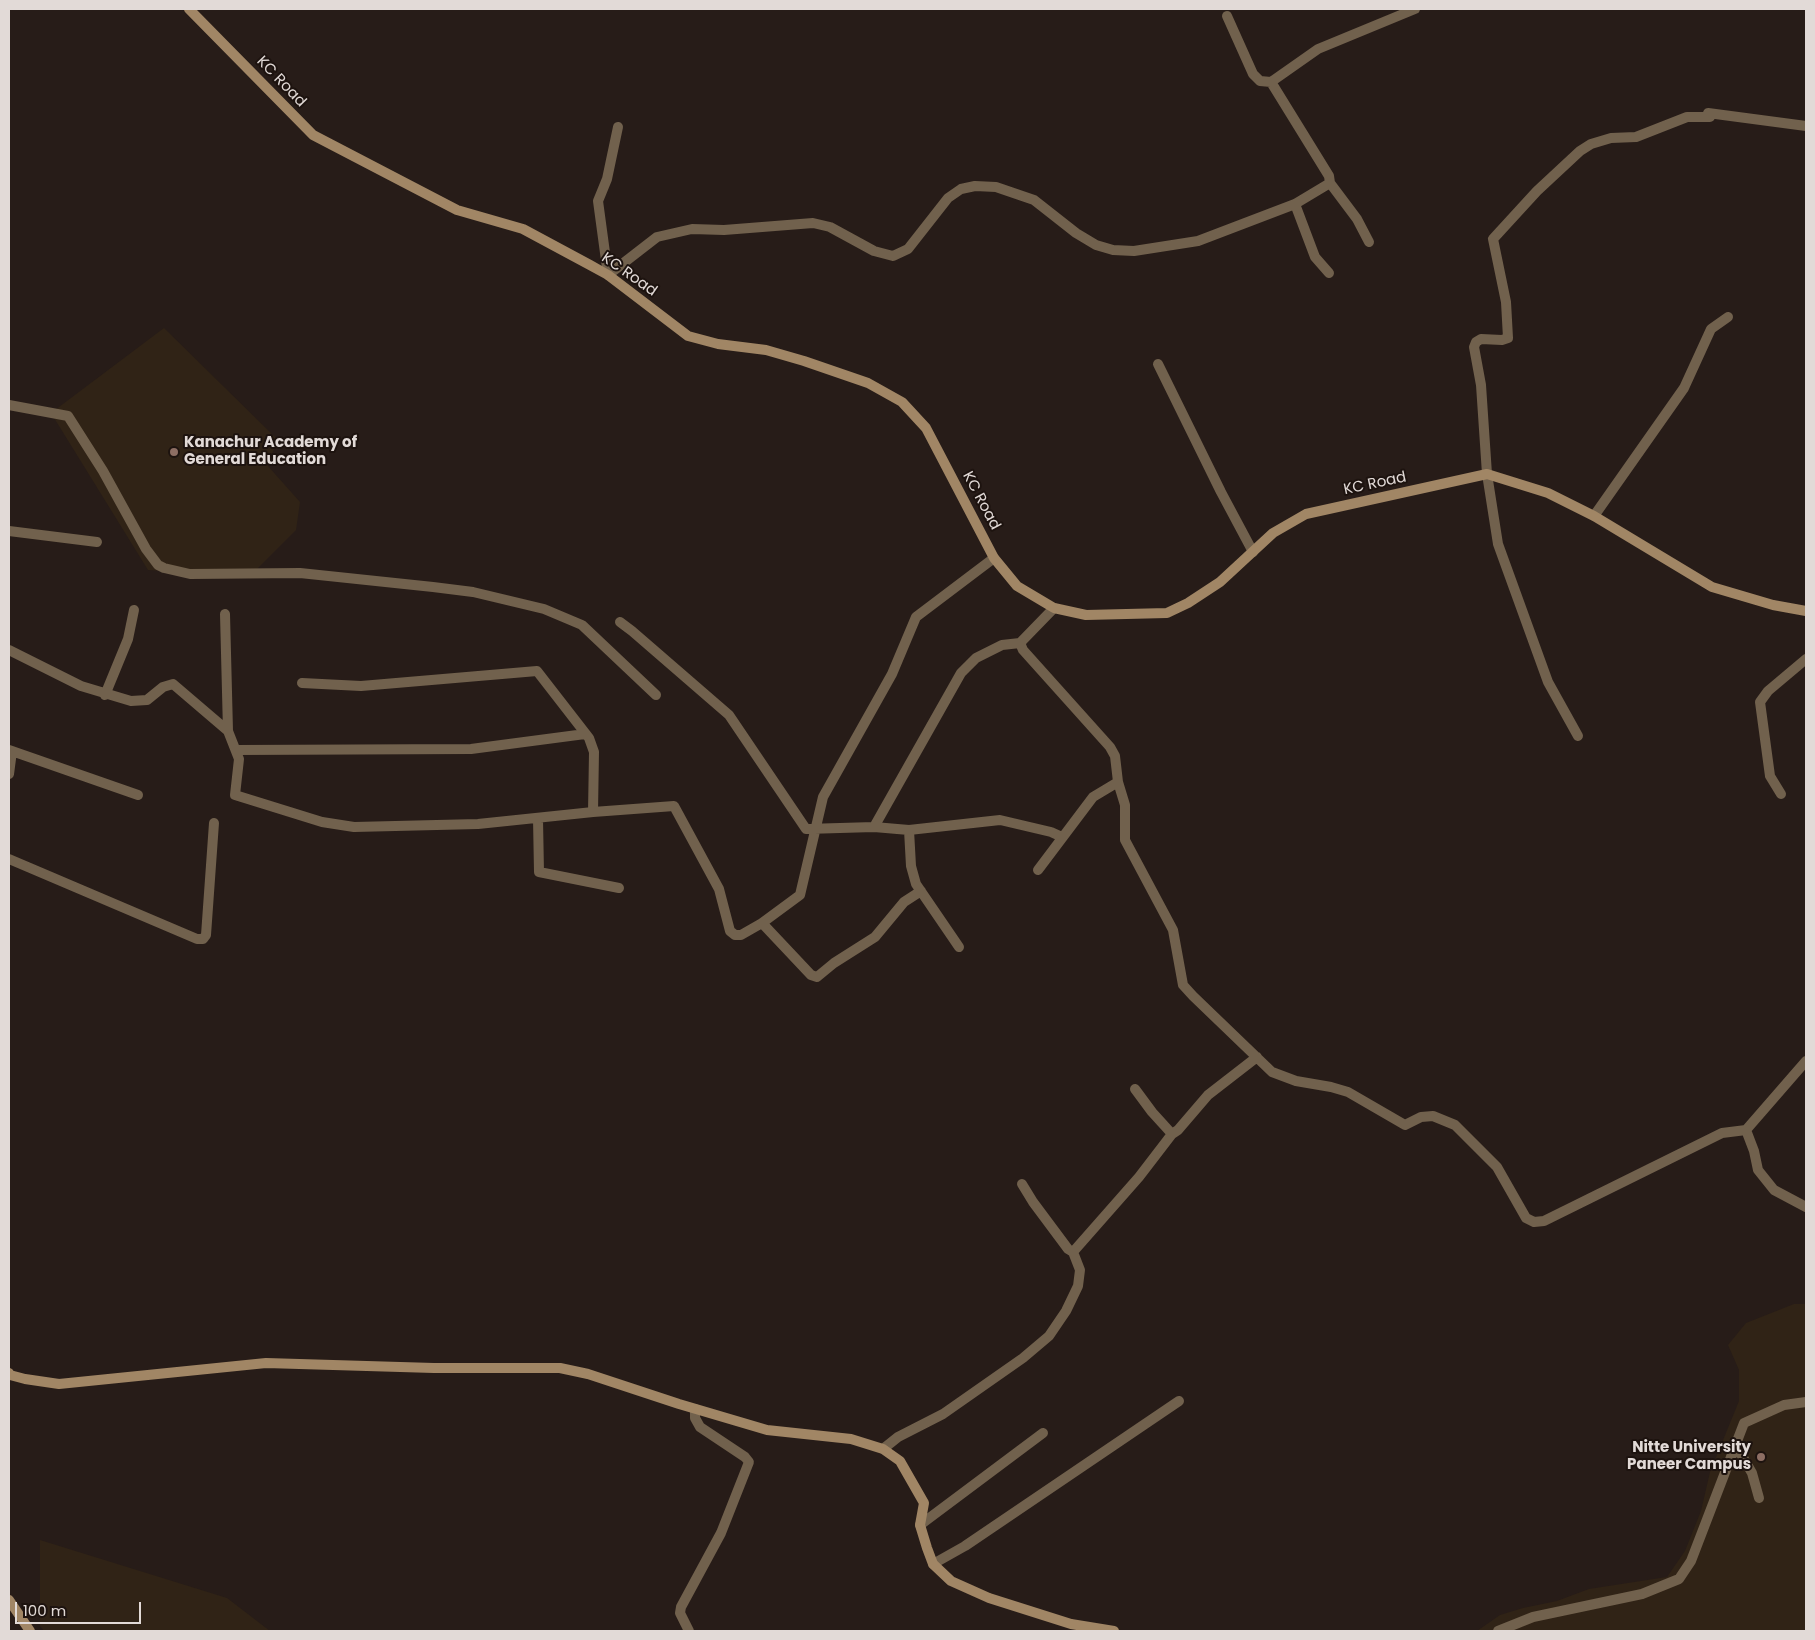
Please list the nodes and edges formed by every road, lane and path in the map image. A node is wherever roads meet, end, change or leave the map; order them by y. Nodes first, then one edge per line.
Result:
1 (189, 9) edge
2 (1415, 9) edge
3 (1227, 16) dead end
4 (1271, 82) junction
5 (1806, 126) edge
6 (618, 127) dead end
7 (1330, 183) junction
8 (1296, 204) junction
9 (1369, 242) dead end
10 (1329, 273) dead end
11 (608, 275) junction
12 (1728, 317) dead end
13 (1158, 364) dead end
14 (9, 405) edge
15 (1487, 474) junction
16 (1594, 516) junction
17 (9, 532) edge
18 (97, 542) dead end
19 (1253, 552) junction
20 (994, 558) junction
21 (1054, 608) junction
22 (134, 610) dead end
23 (1806, 611) edge
24 (225, 614) dead end
25 (620, 622) dead end
26 (1020, 643) junction
27 (9, 650) edge
28 (1806, 659) edge
29 (302, 683) dead end
30 (105, 695) junction
31 (656, 695) dead end
32 (228, 732) junction
33 (585, 734) junction
34 (1578, 736) dead end
35 (236, 750) junction
36 (10, 751) edge
37 (9, 774) edge
38 (1118, 782) junction
39 (1781, 794) dead end
40 (138, 795) dead end
41 (593, 812) junction
42 (538, 819) junction
43 (214, 823) dead end
44 (874, 827) junction
45 (815, 830) junction
46 (909, 830) junction
47 (1062, 836) junction
48 (9, 860) edge
49 (1038, 870) dead end
50 (619, 888) dead end
51 (921, 891) junction
52 (762, 923) junction
53 (959, 947) dead end
54 (1257, 1057) junction
55 (1806, 1061) edge
56 (1135, 1089) dead end
57 (1746, 1130) junction
58 (1172, 1134) junction
59 (1022, 1184) dead end
60 (1806, 1207) edge
61 (1073, 1252) junction
62 (9, 1373) edge
63 (1179, 1401) dead end
64 (1806, 1402) edge
65 (695, 1409) junction
66 (1043, 1433) dead end
67 (883, 1449) junction
68 (1733, 1450) junction
69 (1759, 1498) dead end
70 (920, 1525) junction
71 (933, 1564) junction
72 (9, 1601) edge
73 (30, 1631) edge
74 (688, 1631) edge
75 (1114, 1631) edge
76 (1498, 1631) edge

1 - 11 main road, KC Road
2 - 4 street
3 - 4 street
4 - 7 street
5 - 15 street
6 - 11 street
7 - 8 street
7 - 9 street
8 - 10 street
8 - 11 street
11 - 20 main road, KC Road
12 - 16 street
13 - 19 street
14 - 31 street
15 - 16 main road, KC Road
15 - 19 main road, KC Road
15 - 34 street
16 - 23 main road, KC Road
17 - 18 street
19 - 21 main road, KC Road
20 - 21 main road, KC Road
20 - 45 street
21 - 26 street
22 - 30 street
24 - 32 street
25 - 45 street
26 - 38 street
26 - 44 street
27 - 30 street
28 - 39 street
29 - 33 street
30 - 32 street
32 - 35 street
33 - 35 street
33 - 41 street
35 - 42 street
36 - 37 street
36 - 40 street
38 - 47 street
38 - 54 street
41 - 42 street
41 - 52 street
42 - 50 street
43 - 48 street
44 - 45 street
44 - 46 street
45 - 52 street
46 - 47 street
46 - 51 street
47 - 49 street
51 - 52 street
51 - 53 street
54 - 57 street
54 - 58 street
55 - 57 street
56 - 58 street
57 - 60 street
58 - 61 street
59 - 61 street
61 - 67 street
62 - 65 main road
63 - 71 street
64 - 68 street
65 - 67 main road
65 - 74 street
66 - 70 street
67 - 70 main road
68 - 69 street
68 - 76 street
70 - 71 main road
71 - 75 main road
72 - 73 main road

